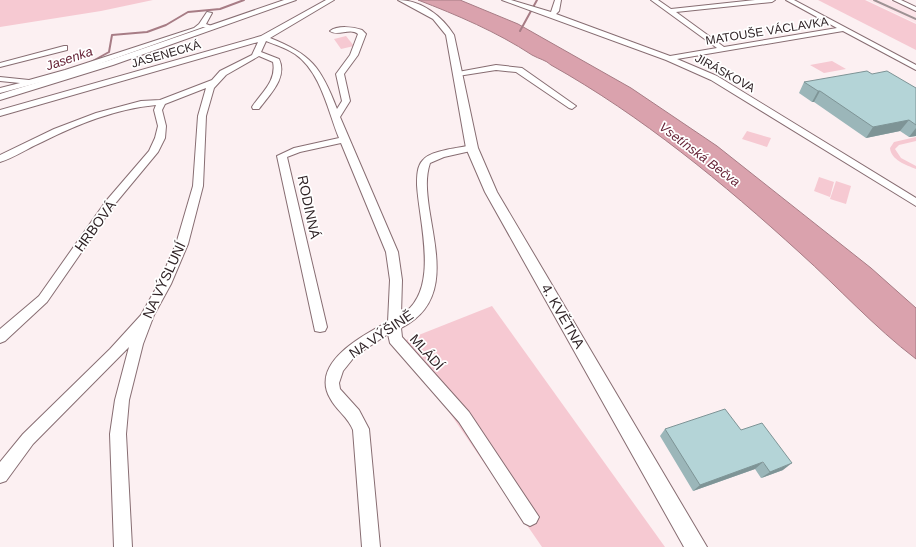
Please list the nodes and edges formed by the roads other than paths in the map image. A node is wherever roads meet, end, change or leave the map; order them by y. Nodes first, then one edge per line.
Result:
1 (292, 0) edge
2 (331, 0) edge
3 (402, 0) edge
4 (505, 0) edge
5 (558, 0) edge
6 (654, 0) edge
7 (772, 0) edge
8 (789, 0) edge
9 (896, 0) edge
10 (916, 9) edge
11 (671, 11) junction
12 (209, 13) dead end
13 (552, 15) junction
14 (202, 25) junction
15 (212, 28) junction
16 (845, 29) junction
17 (333, 31) dead end
18 (264, 38) junction
19 (64, 48) dead end
20 (723, 49) junction
21 (258, 52) junction
22 (669, 58) junction
23 (0, 64) edge
24 (916, 68) edge
25 (458, 74) junction
26 (0, 79) edge
27 (29, 82) junction
28 (214, 82) junction
29 (0, 92) edge
30 (0, 97) edge
31 (161, 102) junction
32 (572, 106) dead end
33 (256, 107) dead end
34 (0, 113) edge
35 (335, 117) junction
36 (344, 140) junction
37 (472, 148) junction
38 (0, 159) edge
39 (916, 203) edge
40 (148, 314) junction
41 (394, 325) junction
42 (320, 327) dead end
43 (0, 337) edge
44 (0, 475) edge
45 (530, 517) dead end
46 (124, 547) edge
47 (371, 547) edge
48 (696, 547) edge

1 - 15 street
2 - 18 street, JASENECKÁ
3 - 25 street, 4. KVĚTNA
4 - 13 street, JIRÁSKOVA
5 - 13 street
6 - 11 street
7 - 11 street
8 - 16 street
9 - 10 street
11 - 20 street
12 - 14 street
13 - 22 street, JIRÁSKOVA
14 - 15 street
14 - 27 street
15 - 30 street
16 - 20 street, MATOUŠE VÁCLAVKA
16 - 24 street
17 - 35 street
18 - 21 street
18 - 34 street, JASENECKÁ
18 - 35 street, MLÁDÍ
19 - 23 street
20 - 22 street, MATOUŠE VÁCLAVKA
21 - 28 street
21 - 33 street
22 - 39 street, JIRÁSKOVA
25 - 32 street
25 - 37 street, 4. KVĚTNA
26 - 27 street
27 - 29 street
28 - 31 street
28 - 40 street, NA VÝSLUNÍ
31 - 38 street
31 - 43 street, HRBOVÁ
35 - 36 street, MLÁDÍ
36 - 41 street, MLÁDÍ
36 - 42 street, RODINNÁ
37 - 41 street, NA VÝŠINĚ
37 - 48 street, 4. KVĚTNA
40 - 44 street
40 - 46 street, NA VÝSLUNÍ
41 - 45 street, MLÁDÍ
41 - 47 street, NA VÝŠINĚ

